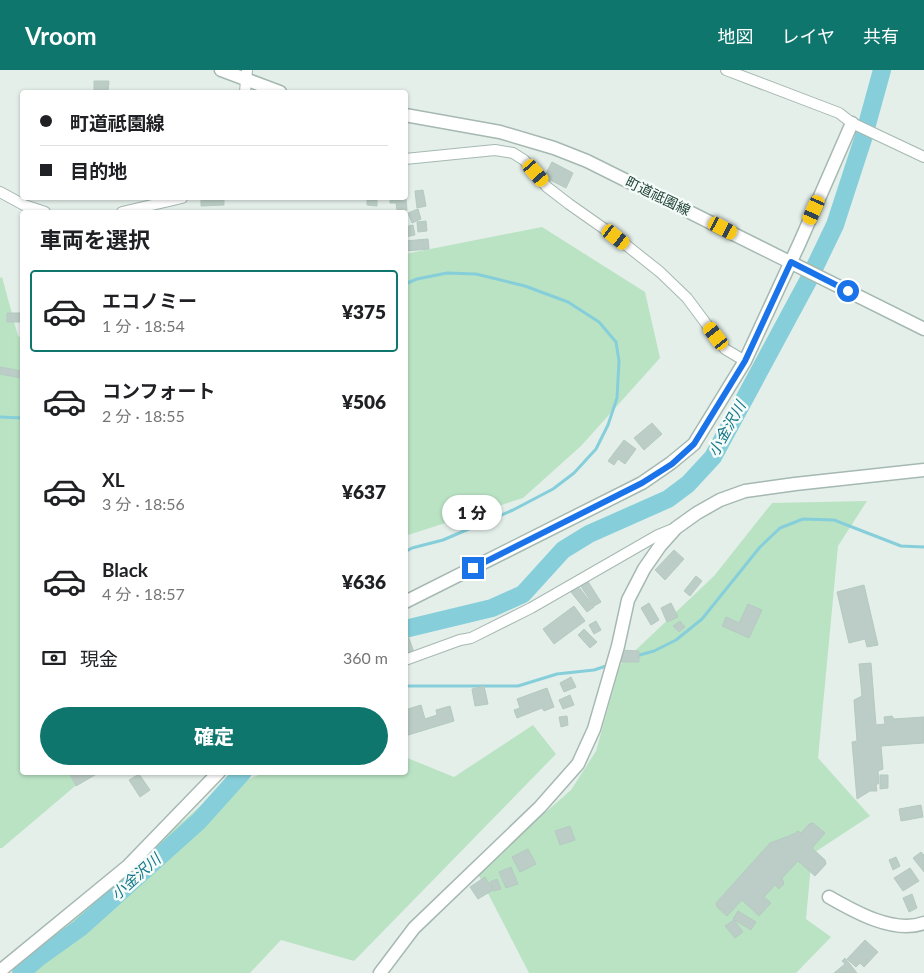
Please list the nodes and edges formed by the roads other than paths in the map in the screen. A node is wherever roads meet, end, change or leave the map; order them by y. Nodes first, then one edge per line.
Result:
1 (221, 70) edge
2 (726, 70) edge
3 (246, 81) edge
4 (274, 90) edge
5 (408, 116) edge
6 (855, 124) junction
7 (924, 157) edge
8 (408, 159) edge
9 (0, 192) edge
10 (173, 200) edge
11 (39, 210) edge
12 (131, 210) edge
13 (791, 262) junction
14 (924, 329) edge
15 (745, 361) junction
16 (924, 470) edge
17 (676, 528) junction
18 (408, 600) edge
19 (408, 659) edge
20 (216, 775) edge
21 (829, 897) dead end
22 (924, 923) edge
23 (0, 971) edge
24 (380, 973) edge

1 - 3 street
2 - 6 street
3 - 4 street
5 - 13 street, 町道祗園線
6 - 7 street
6 - 13 street
8 - 15 street
9 - 11 street
10 - 12 street
13 - 14 street, 町道祗園線
13 - 15 street
15 - 18 street
16 - 17 street
17 - 19 street
17 - 24 street
20 - 23 street
21 - 22 street

